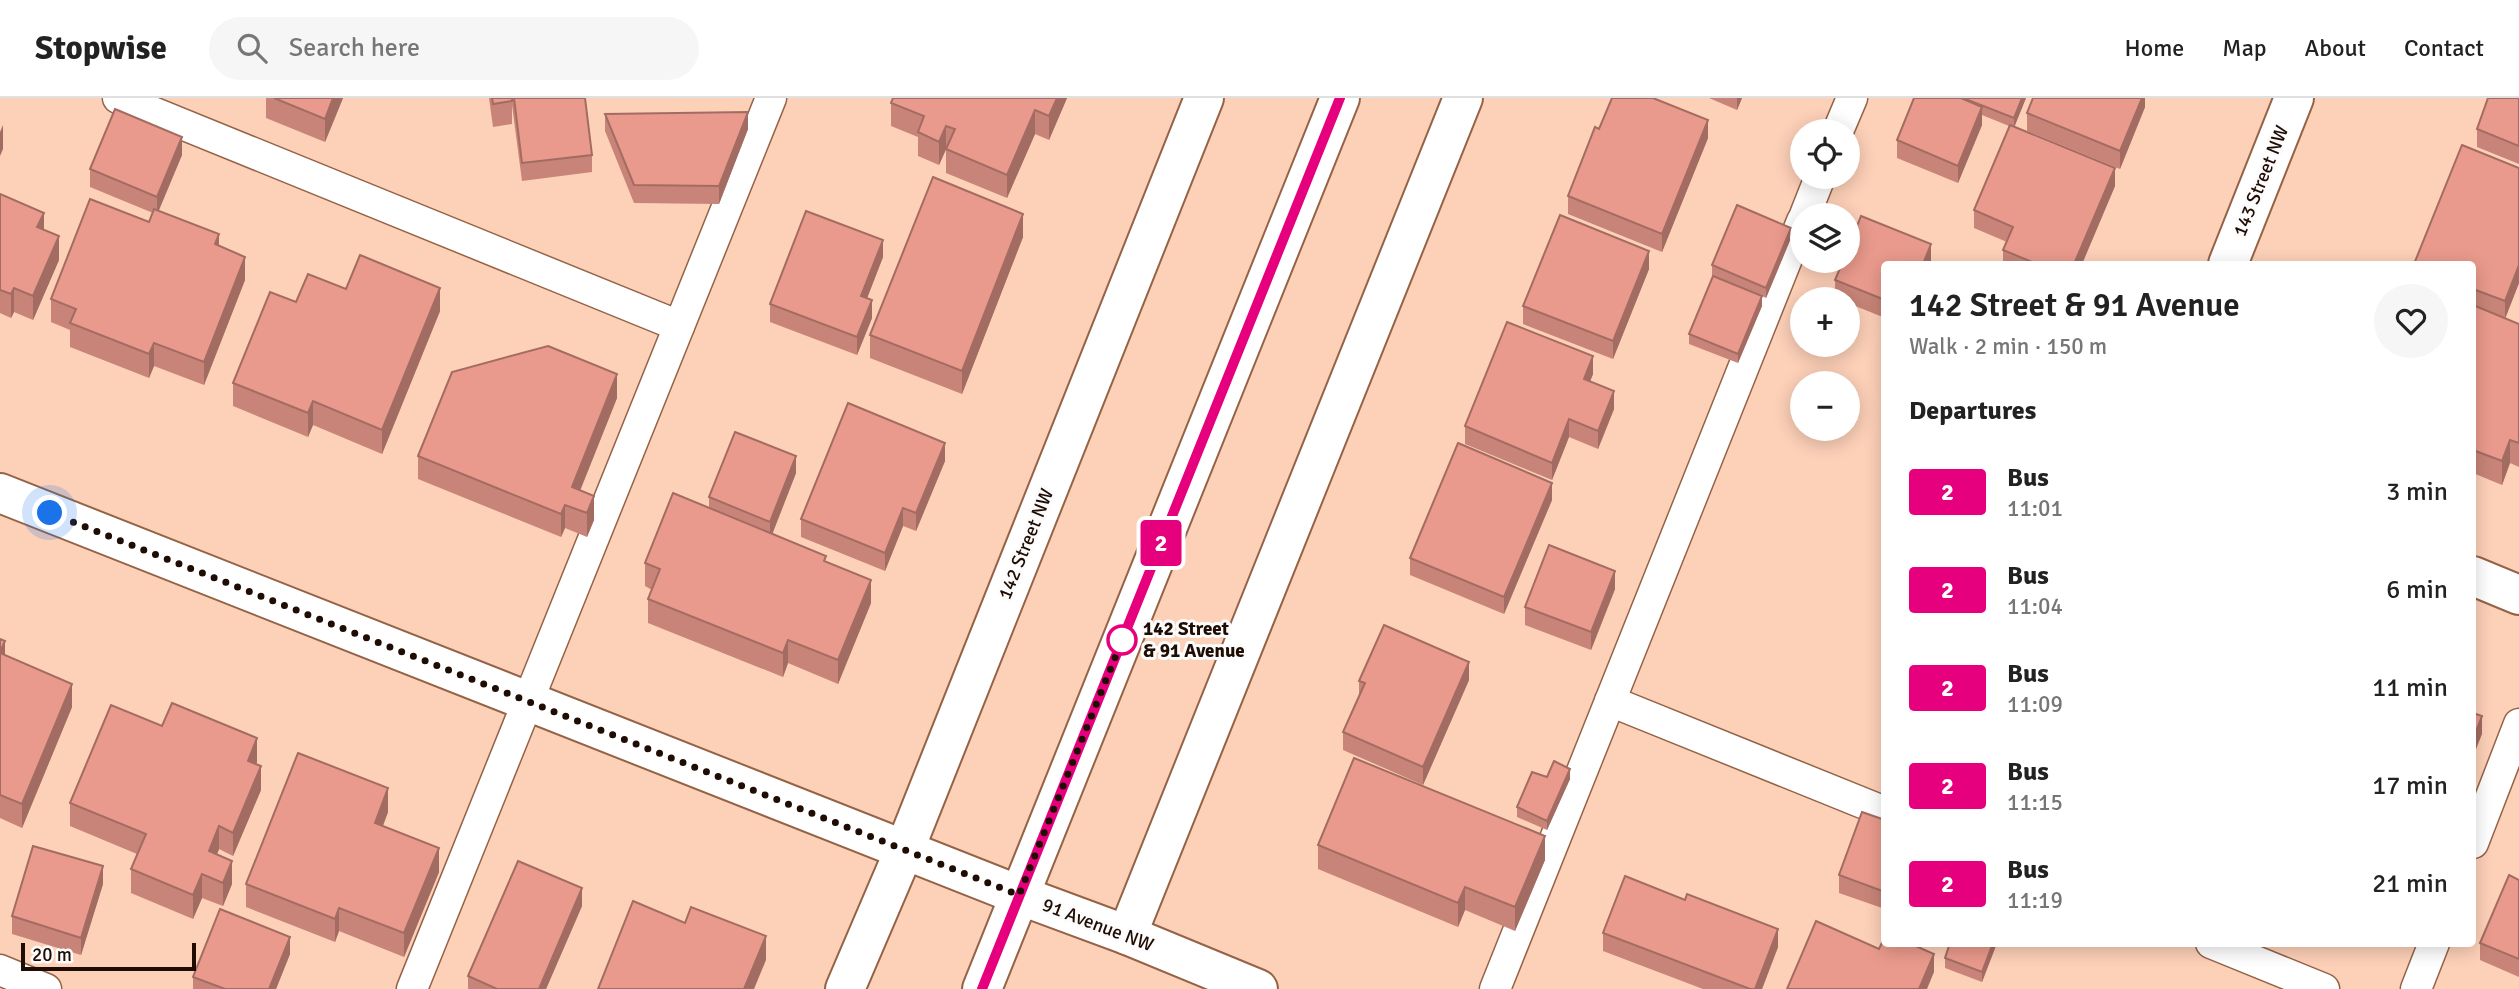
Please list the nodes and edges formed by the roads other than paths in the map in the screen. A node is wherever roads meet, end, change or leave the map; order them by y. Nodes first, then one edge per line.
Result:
1 (118, 98) edge
2 (771, 98) edge
3 (1204, 98) edge
4 (1340, 98) edge
5 (1463, 98) edge
6 (1852, 98) edge
7 (2294, 98) edge
8 (1844, 119) edge
9 (1790, 251) edge
10 (2229, 261) edge
11 (679, 326) junction
12 (0, 493) edge
13 (2476, 577) edge
14 (2519, 595) edge
15 (1610, 701) junction
16 (528, 702) junction
17 (2519, 724) edge
18 (1881, 810) edge
19 (2476, 835) edge
20 (904, 851) junction
21 (1019, 895) junction
22 (1127, 935) junction
23 (2221, 947) edge
24 (2432, 947) edge
25 (0, 970) edge
26 (1236, 985) edge
27 (46, 989) edge
28 (412, 989) edge
29 (845, 989) edge
30 (982, 989) edge
31 (1494, 989) edge
32 (2324, 989) edge
33 (2416, 989) edge

1 - 11 lane
2 - 11 lane
3 - 20 street, 142 Street NW
4 - 21 street
5 - 22 street
6 - 8 lane
7 - 10 street, 143 Street NW
9 - 15 lane
11 - 16 lane
12 - 16 street, 91 Avenue NW
13 - 14 street
15 - 18 lane
15 - 31 lane
16 - 20 street, 91 Avenue NW
16 - 28 lane
17 - 19 lane
20 - 21 street, 91 Avenue NW
20 - 29 street, 142 Street NW
21 - 22 street, 91 Avenue NW
21 - 30 street
22 - 26 street, 91 Avenue NW
23 - 32 lane
24 - 33 lane
25 - 27 lane

